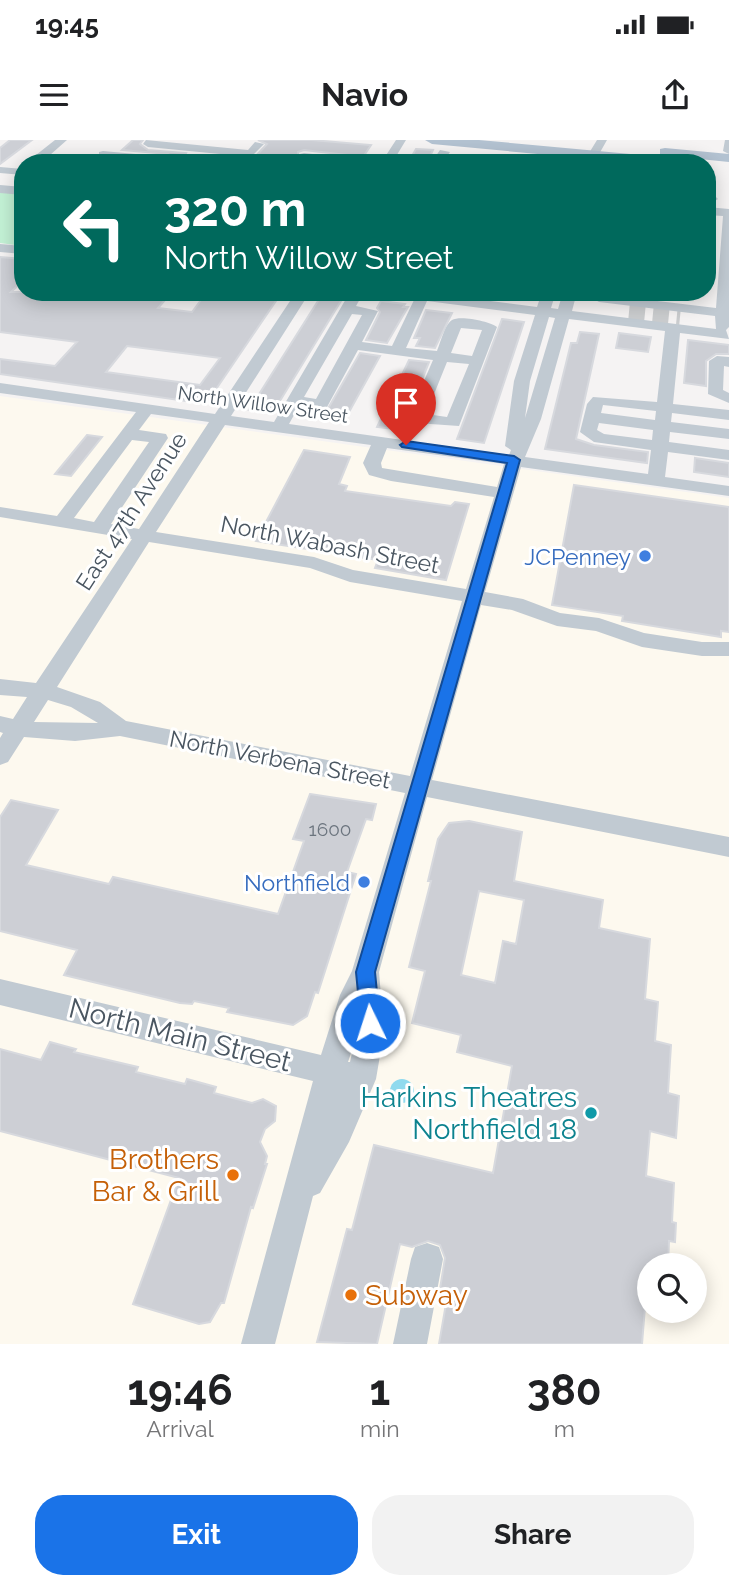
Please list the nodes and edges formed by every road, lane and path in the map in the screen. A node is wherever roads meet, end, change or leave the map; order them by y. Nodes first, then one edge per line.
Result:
1 (62, 140) edge
2 (119, 140) edge
3 (152, 140) edge
4 (218, 140) edge
5 (432, 140) edge
6 (529, 140) edge
7 (729, 142) edge
8 (314, 148) dead end
9 (208, 150) junction
10 (729, 151) edge
11 (44, 154) edge
12 (103, 154) edge
13 (204, 154) edge
14 (321, 154) edge
15 (599, 154) edge
16 (729, 214) edge
17 (729, 224) edge
18 (721, 270) edge
19 (297, 301) edge
20 (352, 301) edge
21 (421, 301) edge
22 (446, 301) edge
23 (546, 301) edge
24 (568, 301) edge
25 (588, 301) edge
26 (637, 301) edge
27 (686, 301) tunnel mouth
28 (347, 309) junction
29 (700, 310) junction
30 (629, 312) tunnel mouth
31 (725, 312) edge
32 (543, 313) junction
33 (564, 316) junction
34 (677, 323) junction
35 (726, 334) edge
36 (353, 345) junction
37 (397, 351) junction
38 (441, 356) junction
39 (478, 361) junction
40 (729, 362) edge
41 (0, 388) edge
42 (729, 398) edge
43 (294, 401) junction
44 (664, 407) junction
45 (147, 408) junction
46 (729, 415) edge
47 (592, 417) junction
48 (220, 419) junction
49 (662, 426) junction
50 (279, 427) junction
51 (128, 434) junction
52 (729, 434) edge
53 (381, 441) junction
54 (660, 446) junction
55 (729, 455) edge
56 (514, 460) junction
57 (656, 480) junction
58 (729, 491) edge
59 (504, 493) junction
60 (0, 512) edge
61 (62, 522) junction
62 (99, 528) junction
63 (144, 535) junction
64 (473, 596) junction
65 (729, 649) edge
66 (0, 687) edge
67 (43, 691) junction
68 (9, 726) edge
69 (120, 728) junction
70 (0, 756) edge
71 (418, 786) junction
72 (729, 847) edge
73 (365, 972) junction
74 (0, 992) edge
75 (331, 1071) junction
76 (361, 1079) junction
77 (300, 1198) junction
78 (427, 1259) dead end
79 (258, 1344) edge
80 (411, 1344) edge

1 - 11 street
2 - 12 street
3 - 9 street
4 - 9 street
4 - 9 street
5 - 15 main road
6 - 15 main road
7 - 10 street
8 - 14 street
9 - 13 street
16 - 17 street
17 - 18 street
18 - 31 street
19 - 48 street, East 47th Avenue
20 - 28 street
21 - 37 street
22 - 32 street
23 - 32 street
24 - 33 street
25 - 30 street
26 - 29 street
27 - 31 street
28 - 36 street
28 - 43 street
29 - 31 street
29 - 34 street
31 - 35 street
32 - 33 street
32 - 56 street
33 - 34 street
33 - 56 street
34 - 35 street
34 - 44 street
36 - 37 street
36 - 43 street
37 - 38 street
38 - 39 street
38 - 39 street
38 - 39 street
40 - 42 street
41 - 45 street, North Willow Street
43 - 50 street
44 - 46 street
44 - 47 street
44 - 49 street
45 - 48 street, North Willow Street
45 - 51 street
47 - 49 street
47 - 54 street
48 - 50 street, North Willow Street
48 - 63 street, East 47th Avenue
49 - 52 street
49 - 54 street
50 - 53 street, North Willow Street
51 - 61 street
51 - 62 street
53 - 56 street, North Willow Street
53 - 59 street
54 - 55 street
54 - 57 street
56 - 57 street, North Willow Street
56 - 59 street
57 - 58 street, North Willow Street
59 - 64 street
60 - 61 street, North Wabash Street
61 - 62 street, North Wabash Street
62 - 63 street, North Wabash Street
63 - 64 street, North Wabash Street
63 - 67 street, East 47th Avenue
64 - 65 street, North Wabash Street
64 - 71 street
66 - 67 street, North Verbena Street
67 - 68 street, East 47th Avenue
67 - 69 street, North Verbena Street
68 - 69 street, North Verbena Street
68 - 70 street, East 47th Avenue
69 - 71 street, North Verbena Street
71 - 72 street, North Verbena Street
71 - 73 street
73 - 75 street
73 - 76 street
74 - 75 street, North Main Street
75 - 76 street, North Main Street
75 - 77 street
76 - 77 street
77 - 79 street
78 - 80 street

